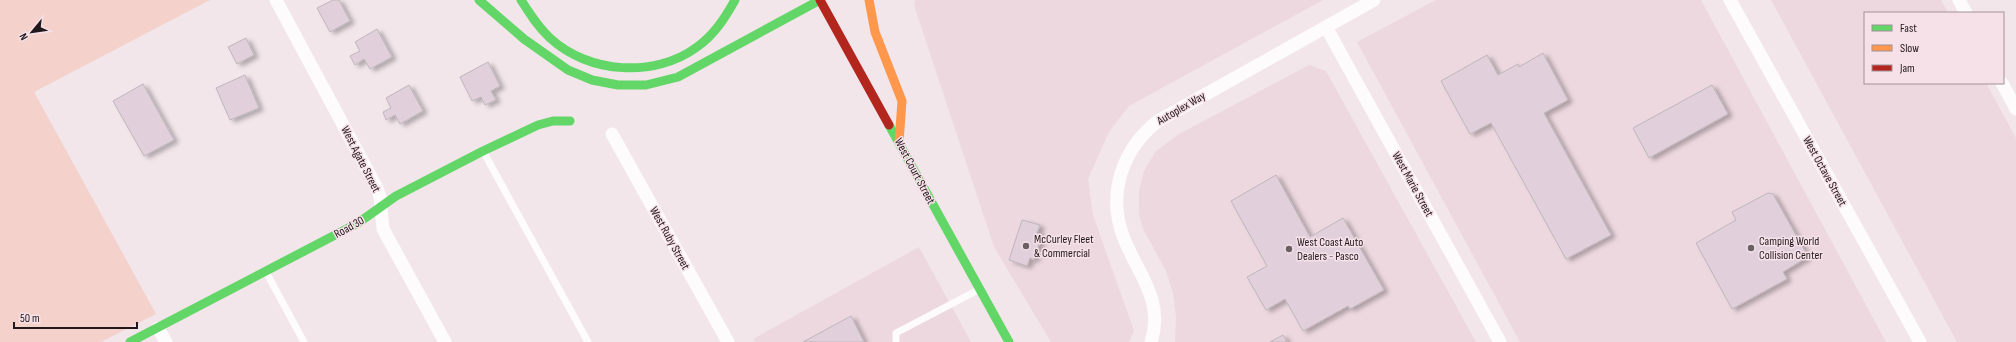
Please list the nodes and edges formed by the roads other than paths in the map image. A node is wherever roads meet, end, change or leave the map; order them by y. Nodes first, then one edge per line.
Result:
1 (276, 0) edge
2 (479, 0) edge
3 (521, 0) edge
4 (735, 0) edge
5 (820, 0) edge
6 (869, 0) edge
7 (1374, 0) edge
8 (1730, 0) edge
9 (1959, 0) edge
10 (1965, 12) edge
11 (1326, 26) junction
12 (2003, 84) edge
13 (2015, 105) edge
14 (570, 121) dead end
15 (612, 134) dead end
16 (899, 142) junction
17 (483, 151) junction
18 (381, 207) junction
19 (265, 271) junction
20 (978, 290) junction
21 (158, 328) junction
22 (130, 342) edge
23 (166, 342) edge
24 (304, 342) edge
25 (445, 342) edge
26 (588, 342) edge
27 (728, 342) edge
28 (896, 342) edge
29 (1009, 342) edge
30 (1151, 342) edge
31 (1500, 342) edge
32 (1920, 342) edge

1 - 18 street, West Agate Street
2 - 5 main road
3 - 4 main road
5 - 16 main road, West Court Street
6 - 16 main road
7 - 11 street, Autoplex Way
8 - 32 street, West Octave Street
9 - 10 street
11 - 30 street, Autoplex Way
11 - 31 street, West Marie Street
12 - 13 street
14 - 17 main road, Road 30
15 - 27 street, West Ruby Street
16 - 20 main road, West Court Street
17 - 18 main road, Road 30
17 - 26 lane
18 - 19 main road, Road 30
18 - 25 street, West Agate Street
19 - 21 main road, Road 30
19 - 24 lane
20 - 28 lane
20 - 29 main road, West Court Street
21 - 22 main road, Road 30
21 - 23 street

